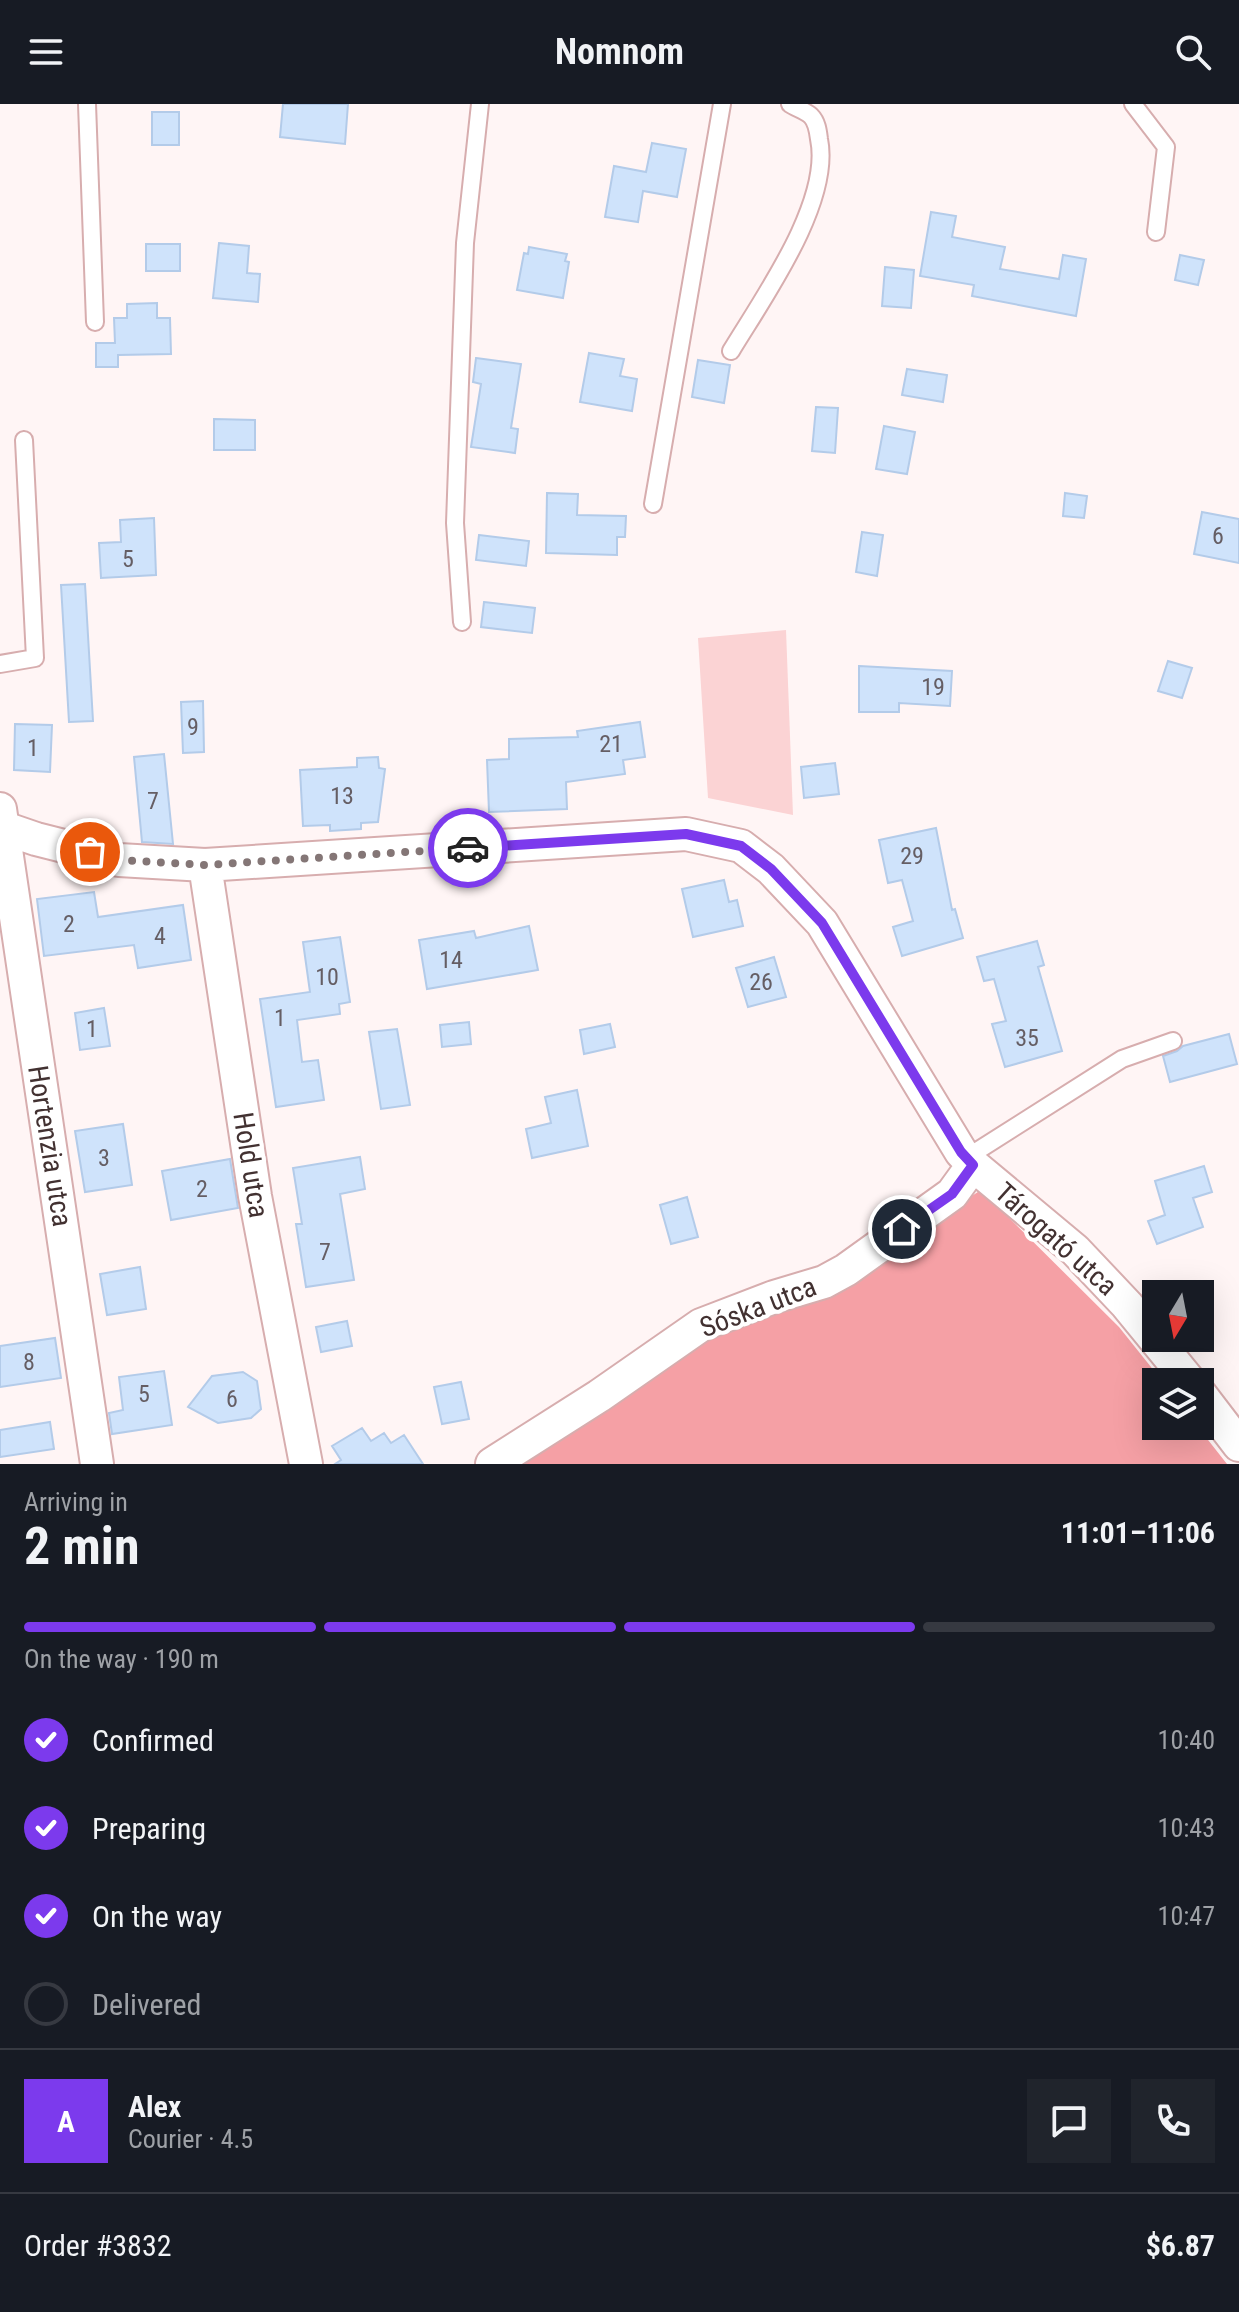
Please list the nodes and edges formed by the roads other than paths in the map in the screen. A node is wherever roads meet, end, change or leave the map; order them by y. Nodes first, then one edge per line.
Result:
1 (87, 104) edge
2 (480, 104) edge
3 (722, 104) edge
4 (790, 104) edge
5 (1133, 104) edge
6 (1156, 232) dead end
7 (95, 322) dead end
8 (731, 351) dead end
9 (24, 440) dead end
10 (653, 504) dead end
11 (462, 622) dead end
12 (0, 664) edge
13 (2, 819) edge
14 (205, 865) junction
15 (1173, 1041) dead end
16 (970, 1162) junction
17 (1179, 1368) edge
18 (1214, 1412) edge
19 (1239, 1445) edge
20 (97, 1464) edge
21 (306, 1464) edge
22 (492, 1464) edge

1 - 7 lane
2 - 11 lane
3 - 10 lane
4 - 8 lane
5 - 6 lane
9 - 12 lane
13 - 14 street, Tárogató utca
13 - 20 street, Hortenzia utca
14 - 16 street, Tárogató utca
14 - 21 street, Hold utca
15 - 16 lane
16 - 17 street, Tárogató utca
16 - 22 street, Sóska utca
18 - 19 street

